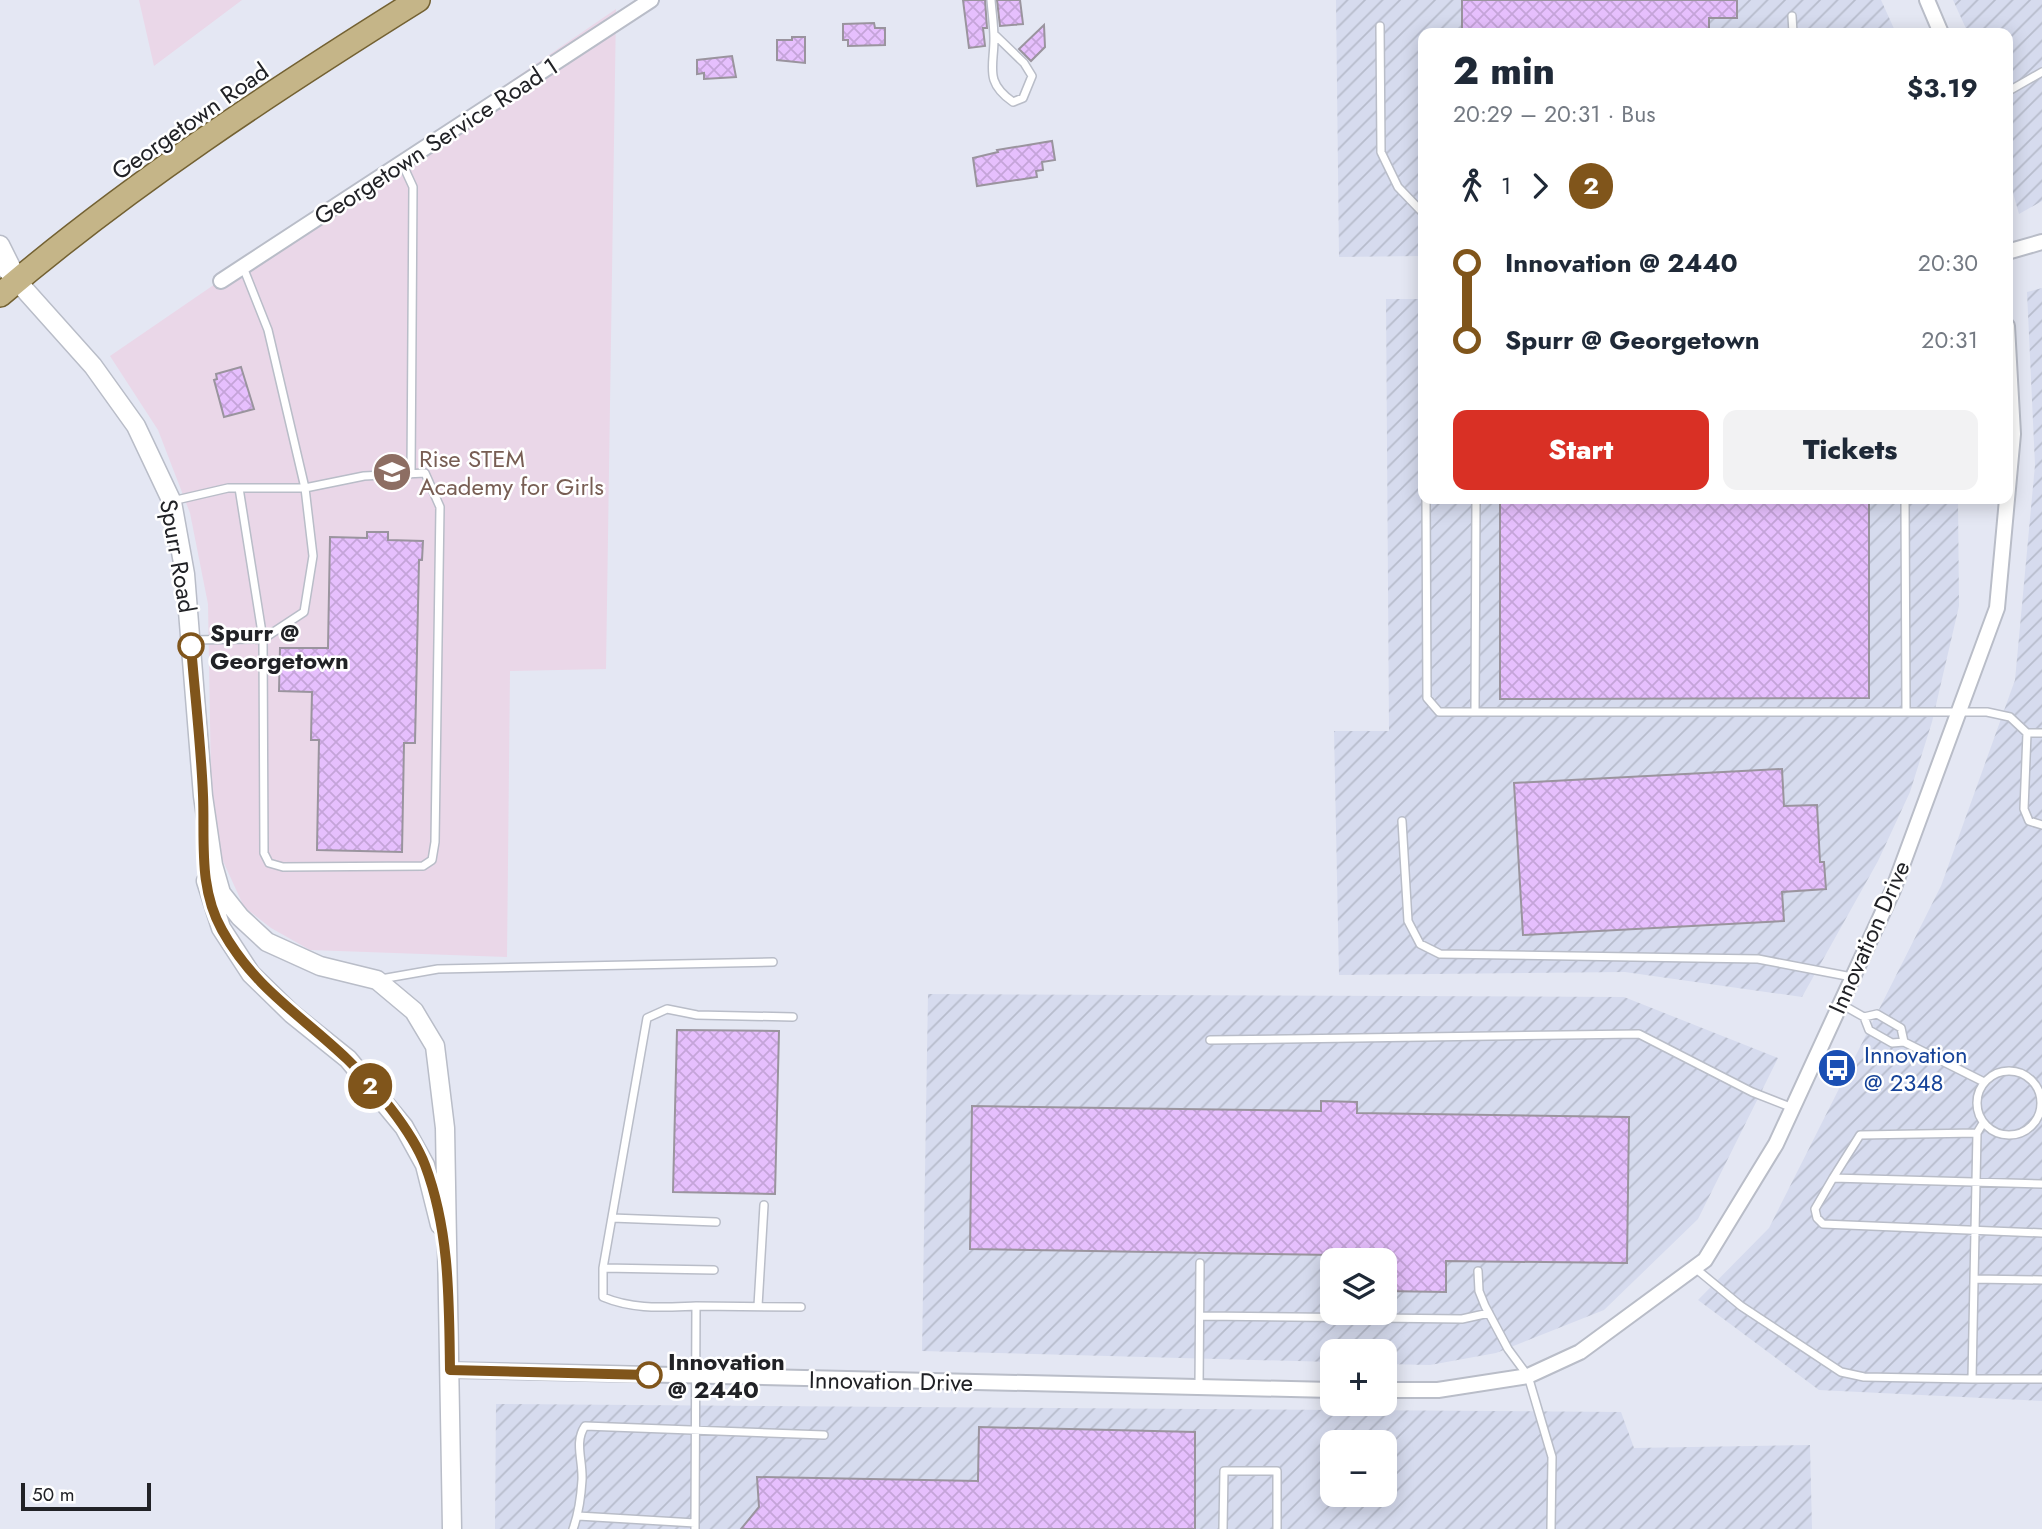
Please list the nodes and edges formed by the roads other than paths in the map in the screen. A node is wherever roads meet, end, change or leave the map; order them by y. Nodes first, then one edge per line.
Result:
1 (418, 0) edge
2 (651, 0) edge
3 (991, 0) edge
4 (1927, 0) edge
5 (1793, 16) dead end
6 (1380, 26) dead end
7 (1793, 28) edge
8 (1939, 28) edge
9 (994, 34) junction
10 (2042, 72) edge
11 (2013, 89) edge
12 (402, 163) junction
13 (1418, 208) edge
14 (2042, 242) edge
15 (0, 245) edge
16 (2013, 250) edge
17 (0, 262) edge
18 (242, 267) junction
19 (221, 281) dead end
20 (9, 288) edge
21 (411, 474) junction
22 (239, 488) junction
23 (305, 488) junction
24 (172, 502) junction
25 (1426, 504) edge
26 (1476, 504) edge
27 (1905, 504) edge
28 (2006, 504) edge
29 (263, 639) junction
30 (191, 640) junction
31 (1906, 710) junction
32 (1475, 712) junction
33 (1958, 713) junction
34 (2027, 733) junction
35 (2042, 733) edge
36 (203, 796) junction
37 (1402, 821) dead end
38 (2042, 825) edge
39 (773, 962) dead end
40 (1853, 978) junction
41 (377, 980) junction
42 (1841, 1003) junction
43 (793, 1017) dead end
44 (1864, 1017) junction
45 (1210, 1040) dead end
46 (1904, 1042) junction
47 (1984, 1082) junction
48 (1793, 1108) junction
49 (1983, 1123) junction
50 (1977, 1133) junction
51 (1833, 1178) junction
52 (1976, 1182) junction
53 (2042, 1184) edge
54 (764, 1205) dead end
55 (612, 1219) junction
56 (716, 1222) dead end
57 (1975, 1230) junction
58 (2042, 1233) edge
59 (448, 1263) junction
60 (1200, 1263) dead end
61 (603, 1268) junction
62 (1695, 1268) junction
63 (714, 1270) dead end
64 (1478, 1271) dead end
65 (1974, 1279) junction
66 (2042, 1280) edge
67 (696, 1306) junction
68 (758, 1306) junction
69 (801, 1307) dead end
70 (1489, 1313) junction
71 (1201, 1316) junction
72 (450, 1370) junction
73 (696, 1376) junction
74 (1528, 1376) junction
75 (2042, 1379) edge
76 (1972, 1380) junction
77 (1199, 1388) junction
78 (1320, 1390) edge
79 (1397, 1390) edge
80 (695, 1432) junction
81 (824, 1435) dead end
82 (578, 1516) junction
83 (695, 1526) edge
84 (452, 1529) edge
85 (573, 1529) edge
86 (1223, 1529) edge
87 (1277, 1529) edge
88 (1551, 1529) edge

1 - 20 main road, Georgetown Road
2 - 12 street, Georgetown Service Road 1
3 - 9 lane
4 - 8 street
5 - 7 lane
6 - 13 lane
9 - 9 lane
10 - 11 lane
12 - 18 street, Georgetown Service Road 1
12 - 21 lane
14 - 16 street
15 - 20 street, Spurr Road
17 - 20 street, Spurr Road
18 - 19 street, Georgetown Service Road 1
18 - 23 lane
20 - 24 street, Spurr Road
21 - 23 lane
21 - 29 lane
22 - 23 lane
22 - 24 lane
22 - 29 lane
23 - 29 lane
24 - 30 street, Spurr Road
25 - 32 lane
26 - 32 lane
27 - 31 lane
28 - 33 street, Innovation Drive
29 - 30 lane
30 - 36 street, Spurr Road
31 - 32 lane
31 - 33 lane
33 - 34 lane
33 - 40 street, Innovation Drive
34 - 35 lane
34 - 38 lane
36 - 41 street, Spurr Road
36 - 59 street, Spurr Road
37 - 40 lane
39 - 41 lane
40 - 42 street, Innovation Drive
41 - 59 street, Spurr Road
42 - 44 lane
42 - 48 street, Innovation Drive
43 - 55 lane
44 - 46 lane
44 - 46 lane
45 - 48 lane
46 - 47 lane
47 - 49 lane
47 - 49 lane
48 - 62 street, Innovation Drive
49 - 50 lane
50 - 51 lane
50 - 52 lane
51 - 52 lane
51 - 57 lane
52 - 53 lane
52 - 57 lane
54 - 68 lane
55 - 56 lane
55 - 61 lane
57 - 58 lane
57 - 65 lane
59 - 72 street, Spurr Road
60 - 71 lane
61 - 63 lane
61 - 67 lane
62 - 74 street, Innovation Drive
62 - 76 lane
64 - 70 lane
65 - 66 lane
65 - 76 lane
67 - 68 lane
67 - 73 lane
68 - 69 lane
70 - 71 lane
70 - 74 lane
71 - 77 lane
72 - 73 street, Innovation Drive
72 - 84 street, Spurr Road
73 - 77 street, Innovation Drive
73 - 80 lane
74 - 79 street, Innovation Drive
74 - 88 lane
75 - 76 lane
77 - 78 street, Innovation Drive
80 - 81 lane
80 - 82 lane
80 - 83 lane
82 - 83 lane
82 - 85 lane
86 - 87 lane

